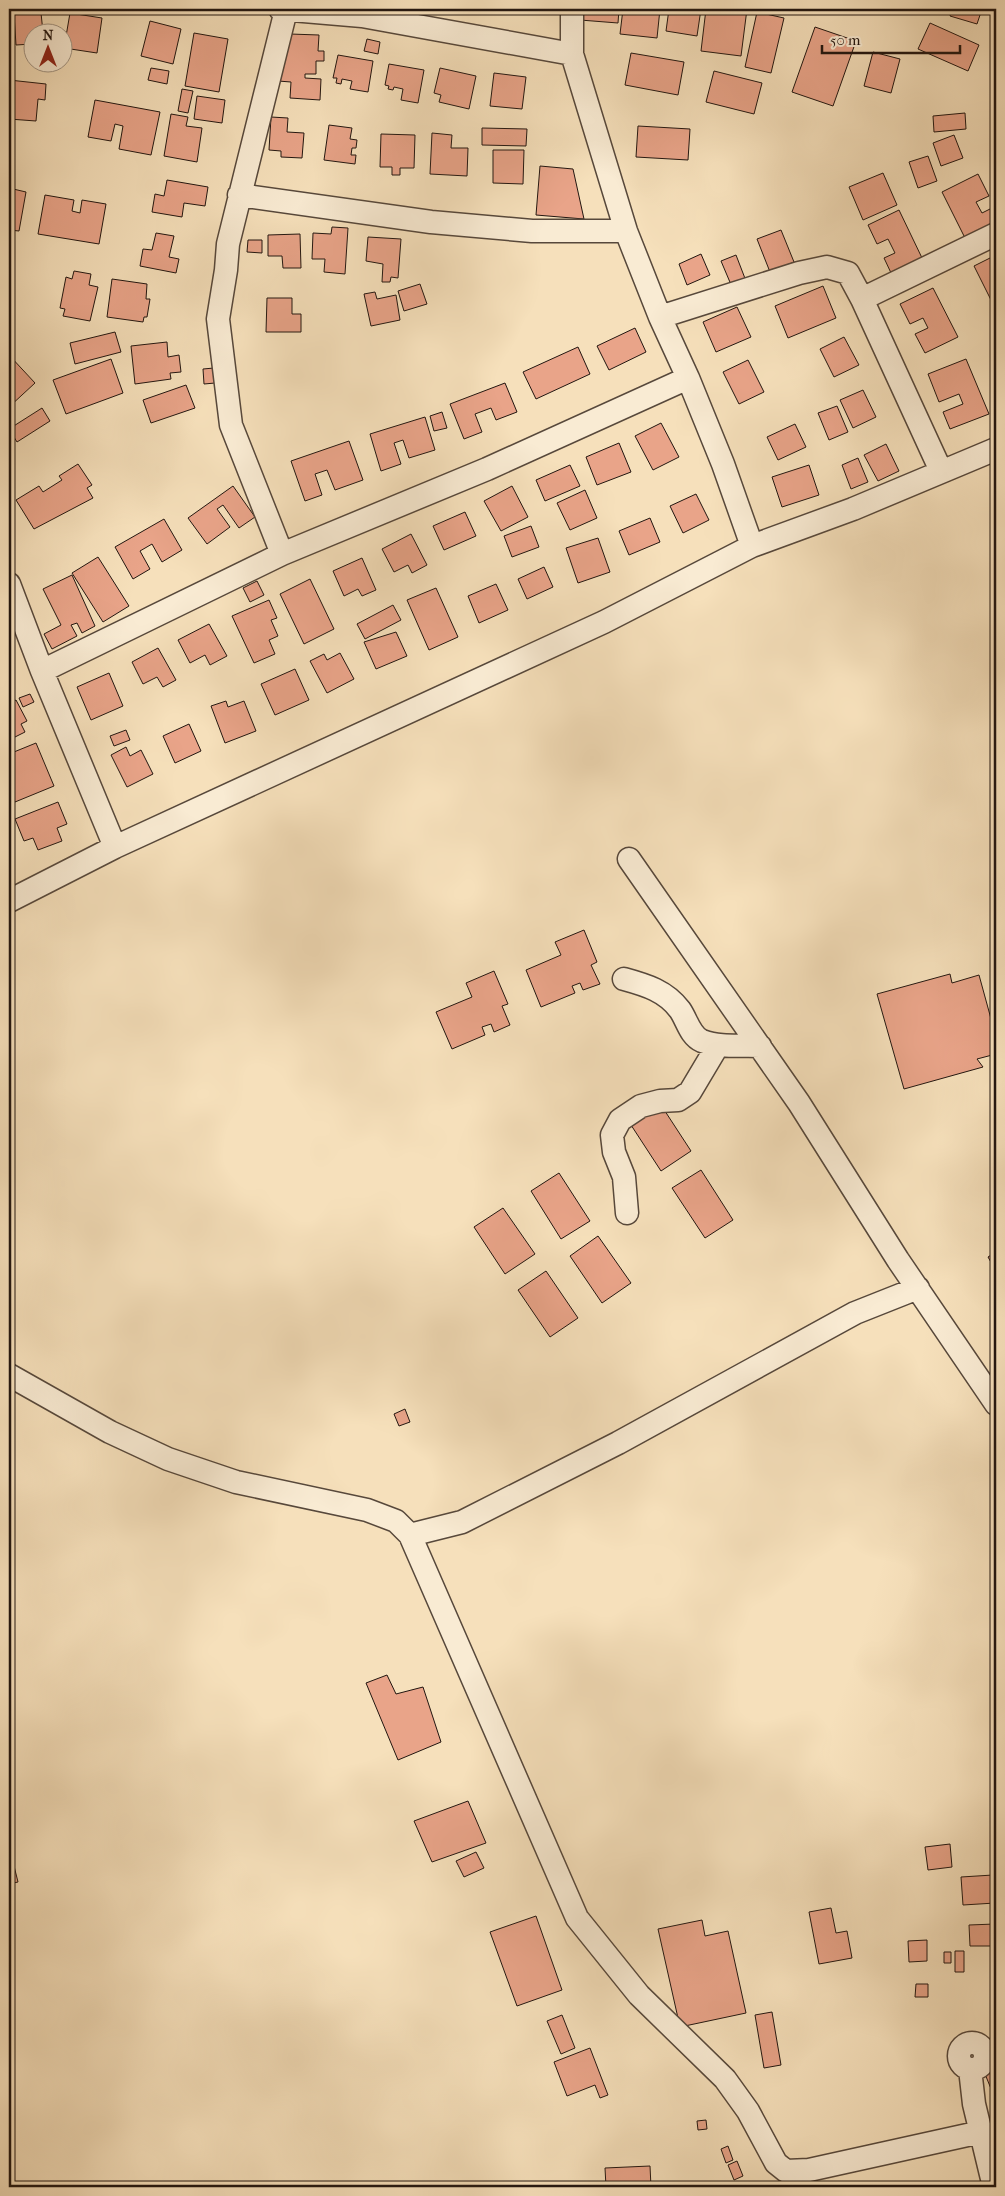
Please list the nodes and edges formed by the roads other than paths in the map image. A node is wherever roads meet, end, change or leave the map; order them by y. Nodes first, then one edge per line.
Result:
1 (283, 9) edge
2 (572, 9) edge
3 (363, 12) edge
4 (572, 54) junction
5 (239, 194) junction
6 (626, 231) junction
7 (996, 234) edge
8 (862, 299) junction
9 (660, 317) junction
10 (688, 378) junction
11 (996, 449) edge
12 (940, 471) junction
13 (752, 546) junction
14 (282, 554) junction
15 (9, 584) edge
16 (42, 671) junction
17 (115, 847) junction
18 (629, 858) dead end
19 (9, 902) edge
20 (624, 979) dead end
21 (718, 1045) junction
22 (760, 1046) junction
23 (627, 1213) dead end
24 (918, 1288) junction
25 (9, 1375) edge
26 (996, 1404) edge
27 (410, 1535) junction
28 (984, 2056) edge
29 (981, 2132) junction
30 (790, 2179) edge
31 (994, 2187) edge

1 - 3 street
1 - 5 street
2 - 4 street
3 - 4 street
4 - 6 street
5 - 6 street
5 - 14 street
6 - 9 street
7 - 8 street
8 - 9 street
8 - 12 street
9 - 10 street
10 - 13 street
10 - 14 street
11 - 12 street
12 - 13 street
13 - 17 street
14 - 16 street
15 - 16 street
16 - 17 street
17 - 19 street
18 - 22 street
20 - 21 street
21 - 22 street
21 - 23 street
22 - 24 street
24 - 26 street
24 - 27 street
25 - 27 street
27 - 30 street
28 - 29 street
29 - 30 street
29 - 31 street

